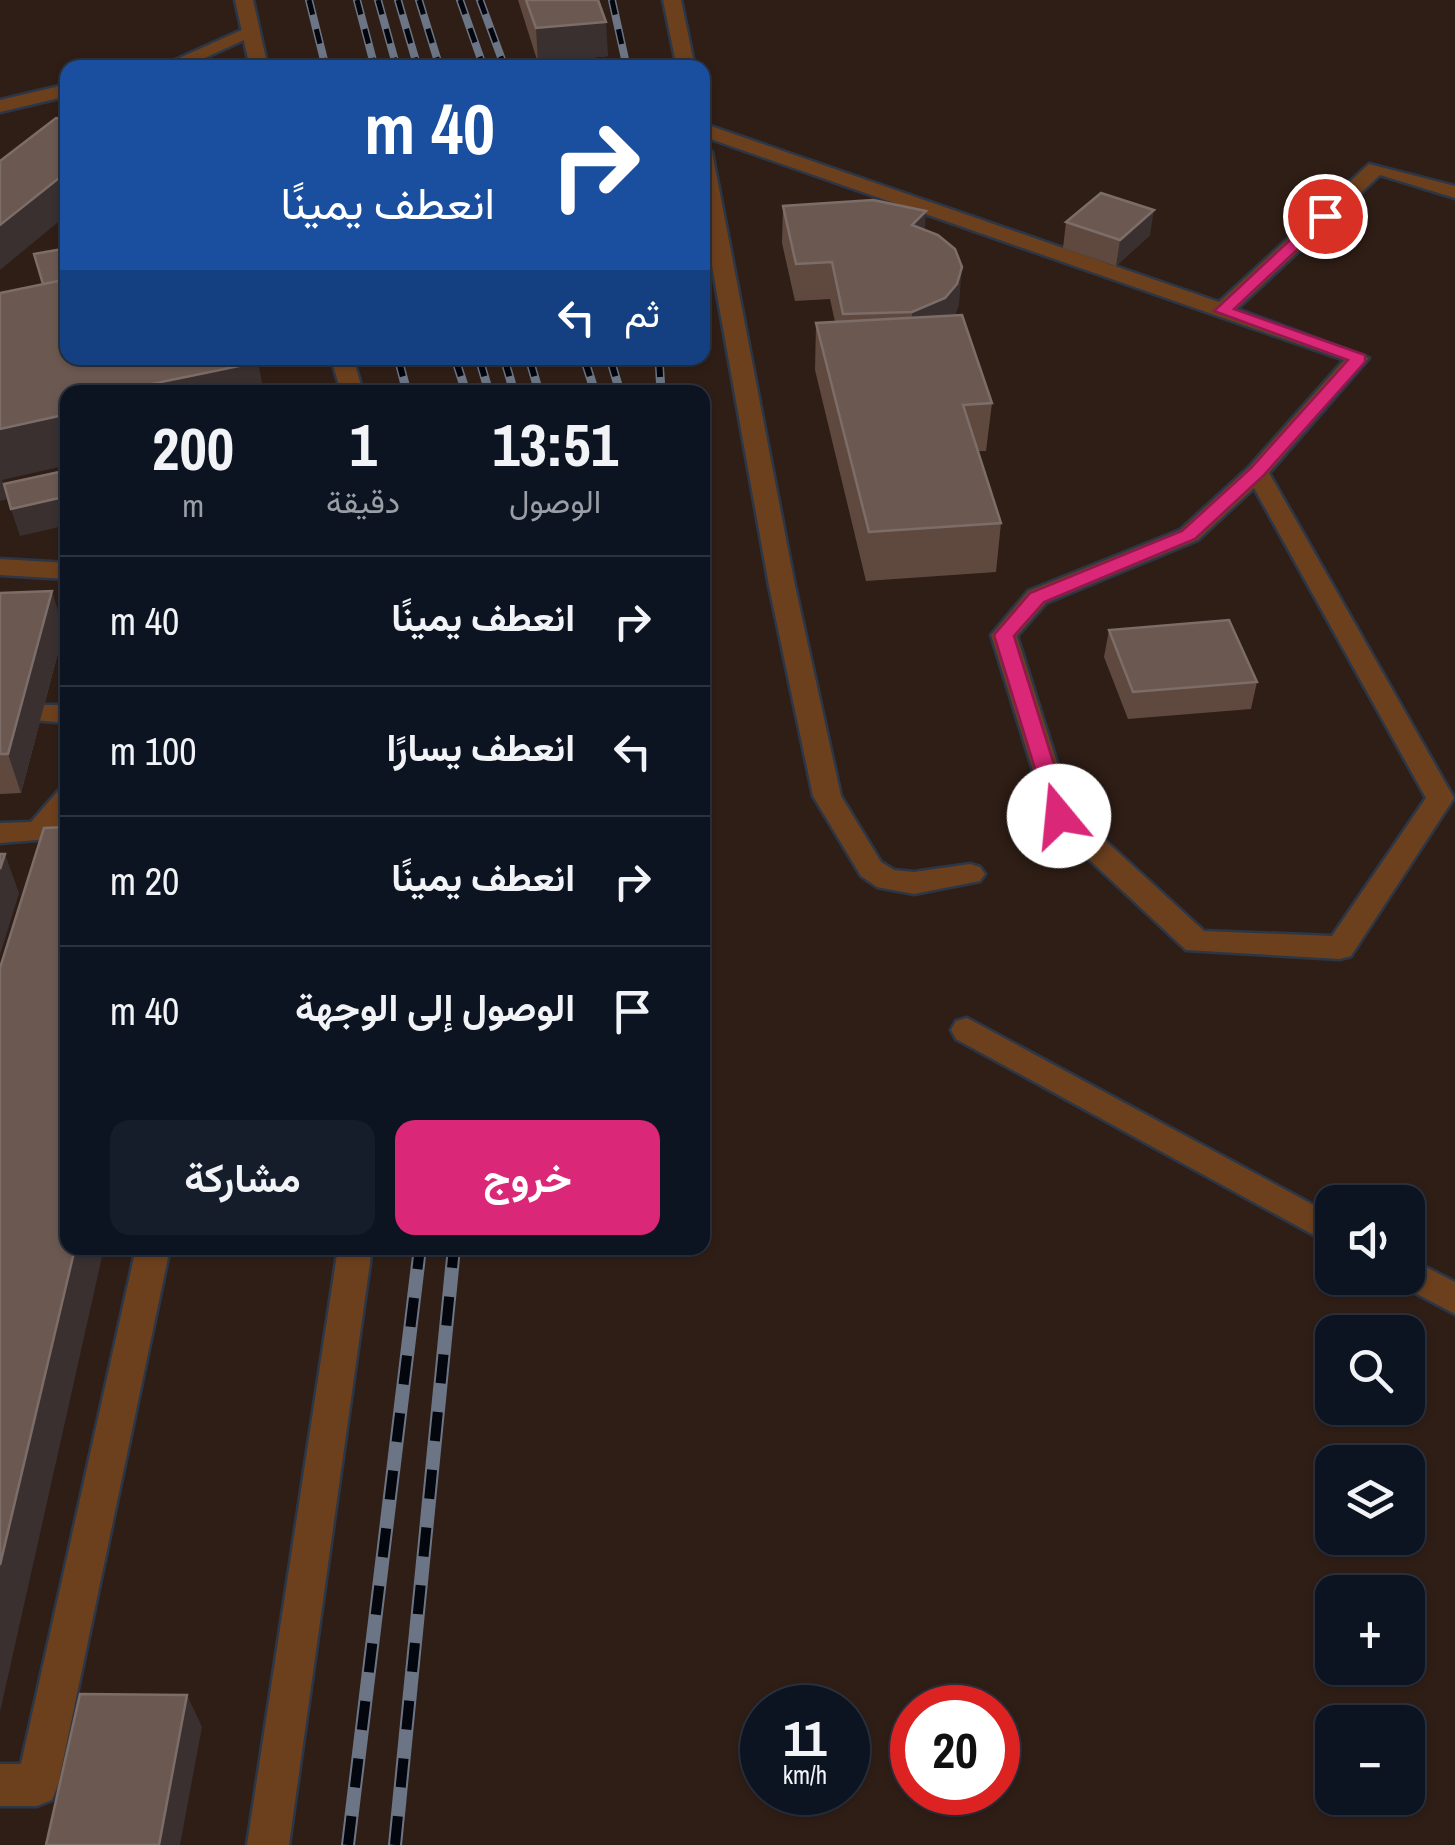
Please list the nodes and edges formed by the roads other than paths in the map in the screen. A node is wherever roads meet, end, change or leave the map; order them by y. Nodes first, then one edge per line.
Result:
1 (244, 0) edge
2 (672, 0) edge
3 (250, 33) junction
4 (185, 60) edge
5 (258, 60) edge
6 (684, 60) edge
7 (60, 92) edge
8 (0, 106) edge
9 (710, 132) edge
10 (1455, 192) edge
11 (710, 195) edge
12 (1222, 311) junction
13 (1257, 472) junction
14 (0, 567) edge
15 (60, 571) edge
16 (60, 807) edge
17 (0, 833) edge
18 (970, 874) dead end
19 (966, 1030) dead end
20 (1315, 1222) edge
21 (151, 1255) edge
22 (354, 1255) edge
23 (1425, 1282) edge
24 (1455, 1299) edge
25 (0, 1785) edge
26 (268, 1845) edge

1 - 3 street
2 - 6 street
3 - 4 street
3 - 5 street
7 - 8 street
9 - 12 street
10 - 12 street
11 - 18 street
12 - 13 street
13 - 13 street
14 - 15 street
16 - 17 street
19 - 20 street
21 - 25 street
22 - 26 street
23 - 24 street

